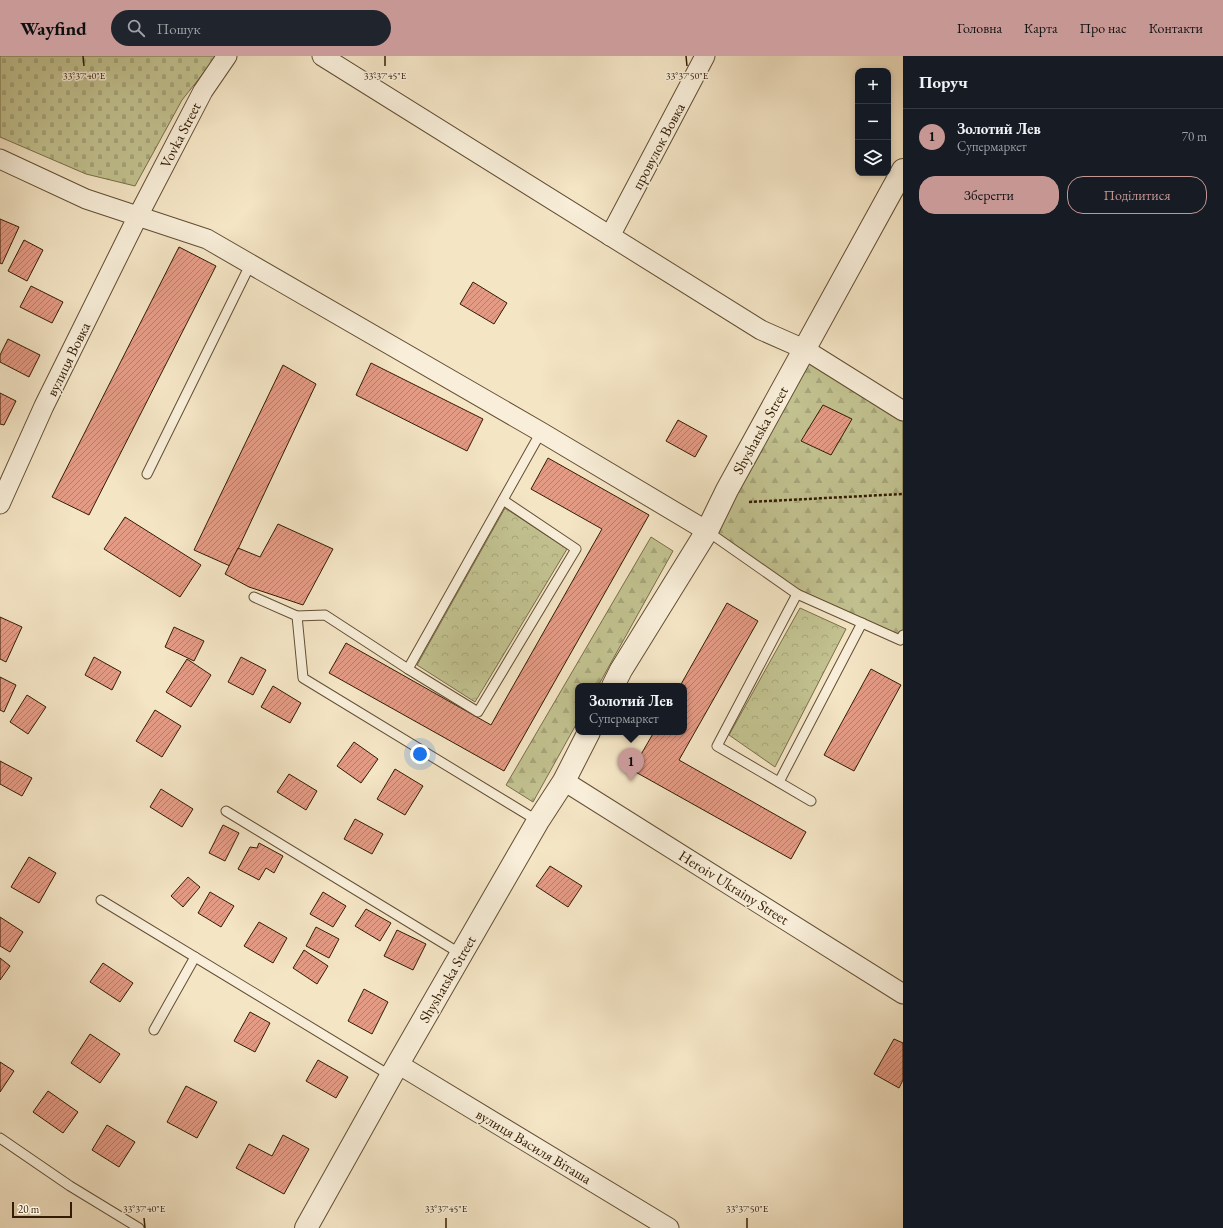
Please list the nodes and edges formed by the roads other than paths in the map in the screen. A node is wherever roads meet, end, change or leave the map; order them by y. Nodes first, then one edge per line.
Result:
1 (227, 56) edge
2 (322, 56) edge
3 (705, 56) edge
4 (0, 159) edge
5 (903, 170) edge
6 (138, 216) junction
7 (610, 236) junction
8 (250, 265) junction
9 (796, 346) junction
10 (903, 411) edge
11 (541, 432) junction
12 (147, 474) dead end
13 (503, 500) junction
14 (0, 504) edge
15 (707, 532) junction
16 (797, 594) junction
17 (254, 597) dead end
18 (297, 616) junction
19 (862, 623) junction
20 (903, 635) edge
21 (408, 669) junction
22 (614, 683) edge
23 (587, 735) edge
24 (564, 781) junction
25 (779, 782) junction
26 (811, 801) dead end
27 (226, 811) dead end
28 (538, 820) junction
29 (101, 900) dead end
30 (462, 954) junction
31 (195, 957) junction
32 (903, 994) edge
33 (154, 1030) dead end
34 (395, 1070) junction
35 (0, 1138) edge
36 (138, 1228) edge
37 (306, 1228) edge
38 (669, 1228) edge

1 - 6 street, Vovka Street
2 - 7 street
3 - 7 street, провулок Вовка
4 - 6 street
5 - 9 street, Shyshatska Street
6 - 8 street
6 - 14 street, вулиця Вовка
7 - 9 street
8 - 11 street
8 - 12 lane
9 - 10 street
9 - 15 street, Shyshatska Street
11 - 13 lane
11 - 15 street
13 - 21 lane
13 - 21 lane
15 - 16 lane
15 - 22 street, Shyshatska Street
16 - 19 lane
16 - 25 lane
17 - 18 lane
18 - 21 lane
18 - 28 lane
19 - 20 lane
19 - 25 lane
23 - 24 street, Shyshatska Street
24 - 28 street, Shyshatska Street
24 - 32 street, Heroiv Ukrainy Street
25 - 26 lane
27 - 30 lane
28 - 30 street, Shyshatska Street
29 - 31 lane
30 - 34 street, Shyshatska Street
31 - 33 lane
31 - 34 lane
34 - 37 street, Shyshatska Street
34 - 38 street, вулиця Василя Віташа
35 - 36 lane

